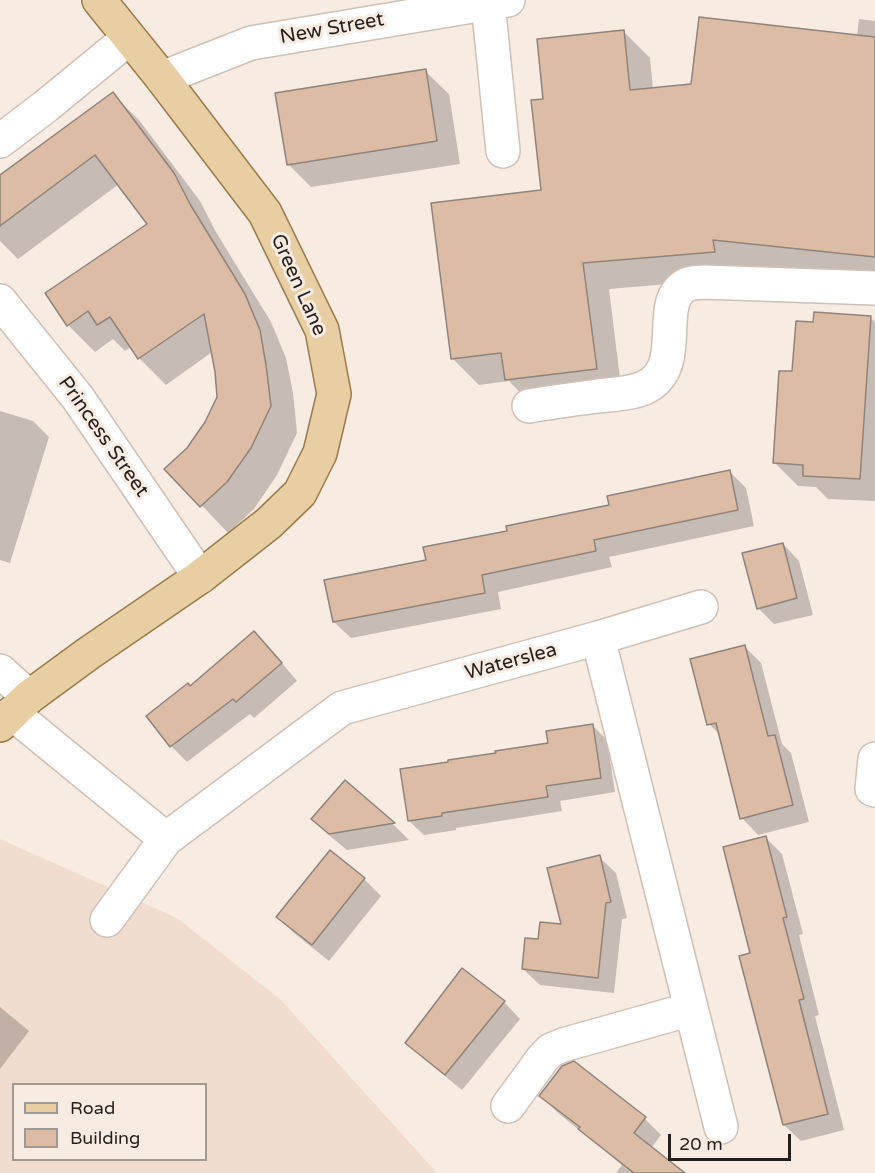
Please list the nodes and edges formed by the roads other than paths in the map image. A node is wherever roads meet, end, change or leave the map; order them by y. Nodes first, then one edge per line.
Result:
1 (99, 0) edge
2 (498, 2) edge
3 (129, 38) junction
4 (162, 78) junction
5 (0, 141) edge
6 (503, 152) dead end
7 (875, 288) edge
8 (0, 301) edge
9 (529, 406) dead end
10 (200, 577) junction
11 (701, 607) dead end
12 (598, 638) junction
13 (0, 671) edge
14 (13, 712) edge
15 (166, 839) junction
16 (107, 920) dead end
17 (692, 1009) junction
18 (508, 1106) dead end
19 (721, 1127) dead end

1 - 3 main road, Green Lane
2 - 4 street, New Street
2 - 6 street
3 - 4 main road, Green Lane
3 - 5 street
4 - 10 main road, Green Lane
7 - 9 street
8 - 10 street, Princess Street
10 - 14 main road, Green Lane
11 - 12 street, Waterslea
12 - 15 street, Waterslea
12 - 17 street
13 - 14 street
14 - 15 street
15 - 16 street, Waterslea
17 - 18 street
17 - 19 street

